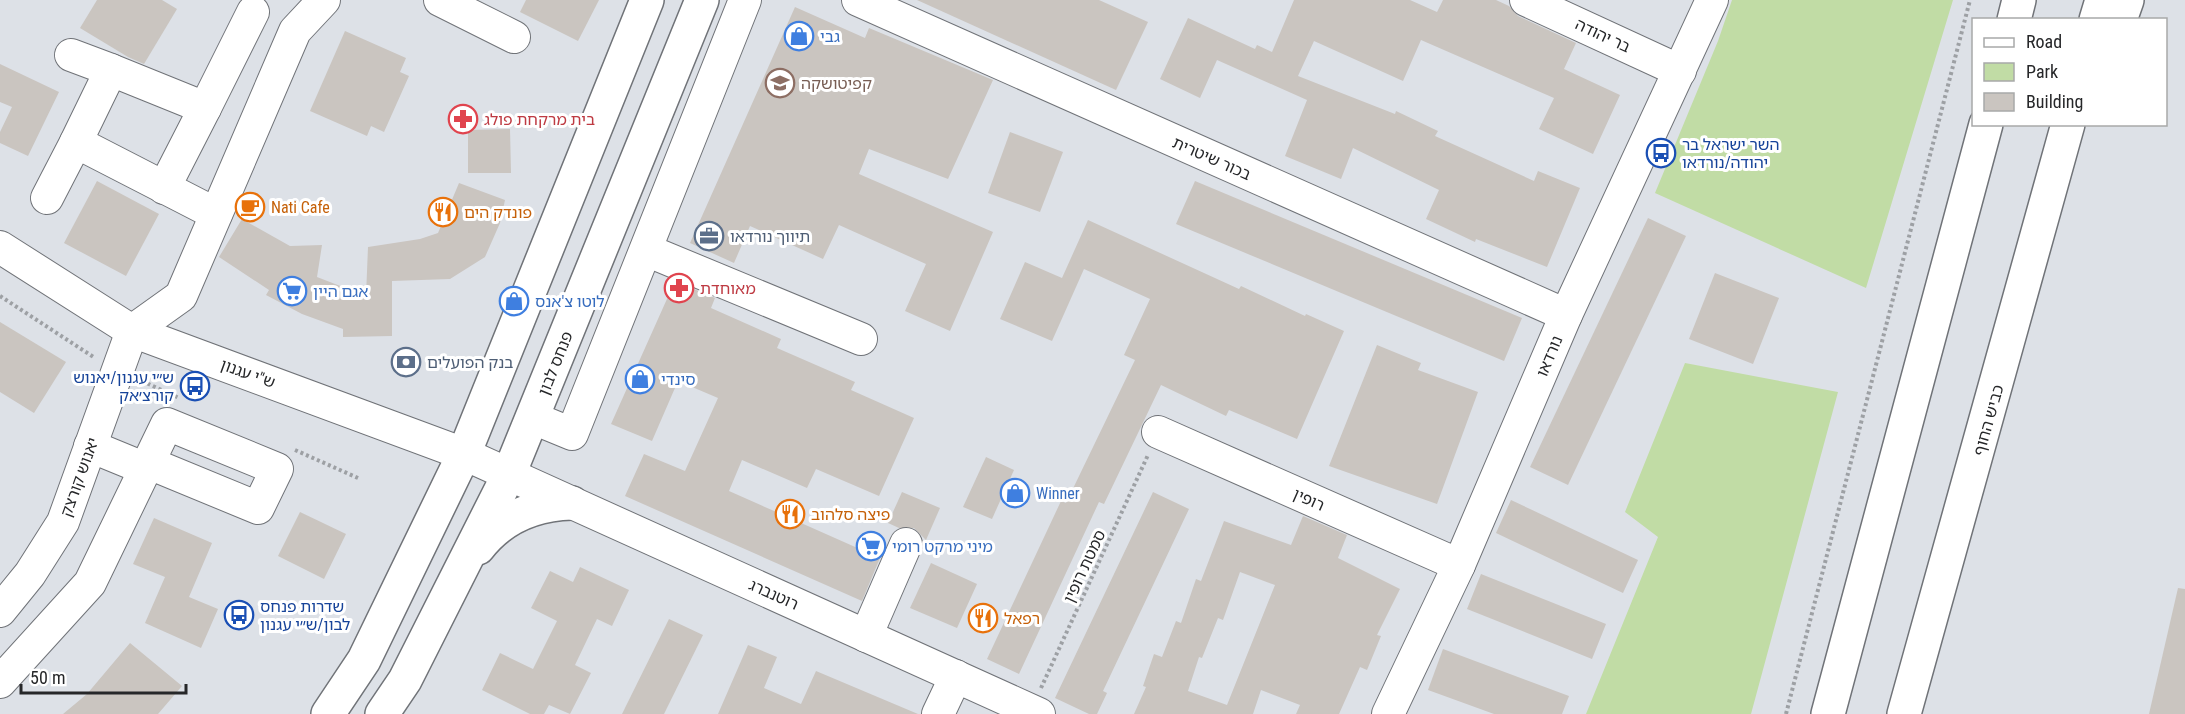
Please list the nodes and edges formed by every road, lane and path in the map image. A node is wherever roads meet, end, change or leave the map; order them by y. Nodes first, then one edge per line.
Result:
1 (440, 0) edge
2 (647, 0) edge
3 (702, 0) edge
4 (745, 0) edge
5 (858, 0) edge
6 (1526, 0) edge
7 (1712, 0) edge
8 (1970, 0) edge
9 (2018, 0) edge
10 (2102, 0) edge
11 (2127, 0) edge
12 (306, 7) edge
13 (253, 12) dead end
14 (2014, 18) edge
15 (2097, 18) edge
16 (2121, 18) edge
17 (514, 38) dead end
18 (71, 55) dead end
19 (111, 70) junction
20 (1680, 71) junction
21 (205, 108) junction
22 (1985, 126) edge
23 (2067, 126) edge
24 (2083, 126) edge
25 (76, 142) junction
26 (164, 188) junction
27 (47, 198) dead end
28 (216, 214) junction
29 (0, 247) edge
30 (646, 250) junction
31 (0, 296) edge
32 (1566, 315) junction
33 (2016, 318) junction
34 (132, 331) junction
35 (861, 339) dead end
36 (118, 370) junction
37 (182, 399) dead end
38 (532, 418) junction
39 (1158, 432) joint
40 (90, 446) junction
41 (464, 454) junction
42 (509, 474) junction
43 (572, 503) junction
44 (906, 544) dead end
45 (1459, 565) junction
46 (457, 576) junction
47 (0, 611) edge
48 (866, 636) junction
49 (956, 676) junction
50 (0, 682) edge
51 (1035, 712) edge
52 (328, 714) edge
53 (382, 714) edge
54 (938, 714) edge
55 (1388, 714) edge
56 (1786, 714) edge
57 (1828, 714) edge
58 (1904, 714) edge

1 - 17 street
2 - 41 main road
3 - 38 main road, פנחס לבון
4 - 30 street
5 - 32 street, בכור שיטרית
6 - 20 street, בר יהודה
7 - 20 street, נורדאו
8 - 56 path
9 - 14 main road
10 - 15 main road
11 - 16 main road
12 - 28 street
13 - 21 street
18 - 19 street
19 - 21 street
19 - 25 street
20 - 32 street, נורדאו
21 - 26 street
22 - 57 main road
23 - 33 main road, כביש החוף
24 - 33 main road
25 - 26 street
25 - 27 street
26 - 28 street
28 - 34 street
29 - 34 street, ש"י עגנון
30 - 35 street
30 - 38 street
31 - 36 path
32 - 45 street, נורדאו
33 - 58 main road, כביש החוף
34 - 36 street, יאנוש קורצק
34 - 41 street, ש"י עגנון
36 - 37 path
36 - 40 street, יאנוש קורצק
38 - 42 main road, פנחס לבון
39 - 45 street, רופין
39 - 51 path, סמטת רופין
40 - 47 street, יאנוש קורצק
40 - 50 street
41 - 42 street, ש"י עגנון
41 - 52 main road
42 - 43 street, רוטנברג
42 - 46 main road, פנחס לבון
43 - 46 main road
43 - 48 street, רוטנברג
44 - 48 street
45 - 55 street, נורדאו
46 - 53 main road, פנחס לבון
48 - 49 street, רוטנברג
49 - 51 street, רוטנברג
49 - 54 street

